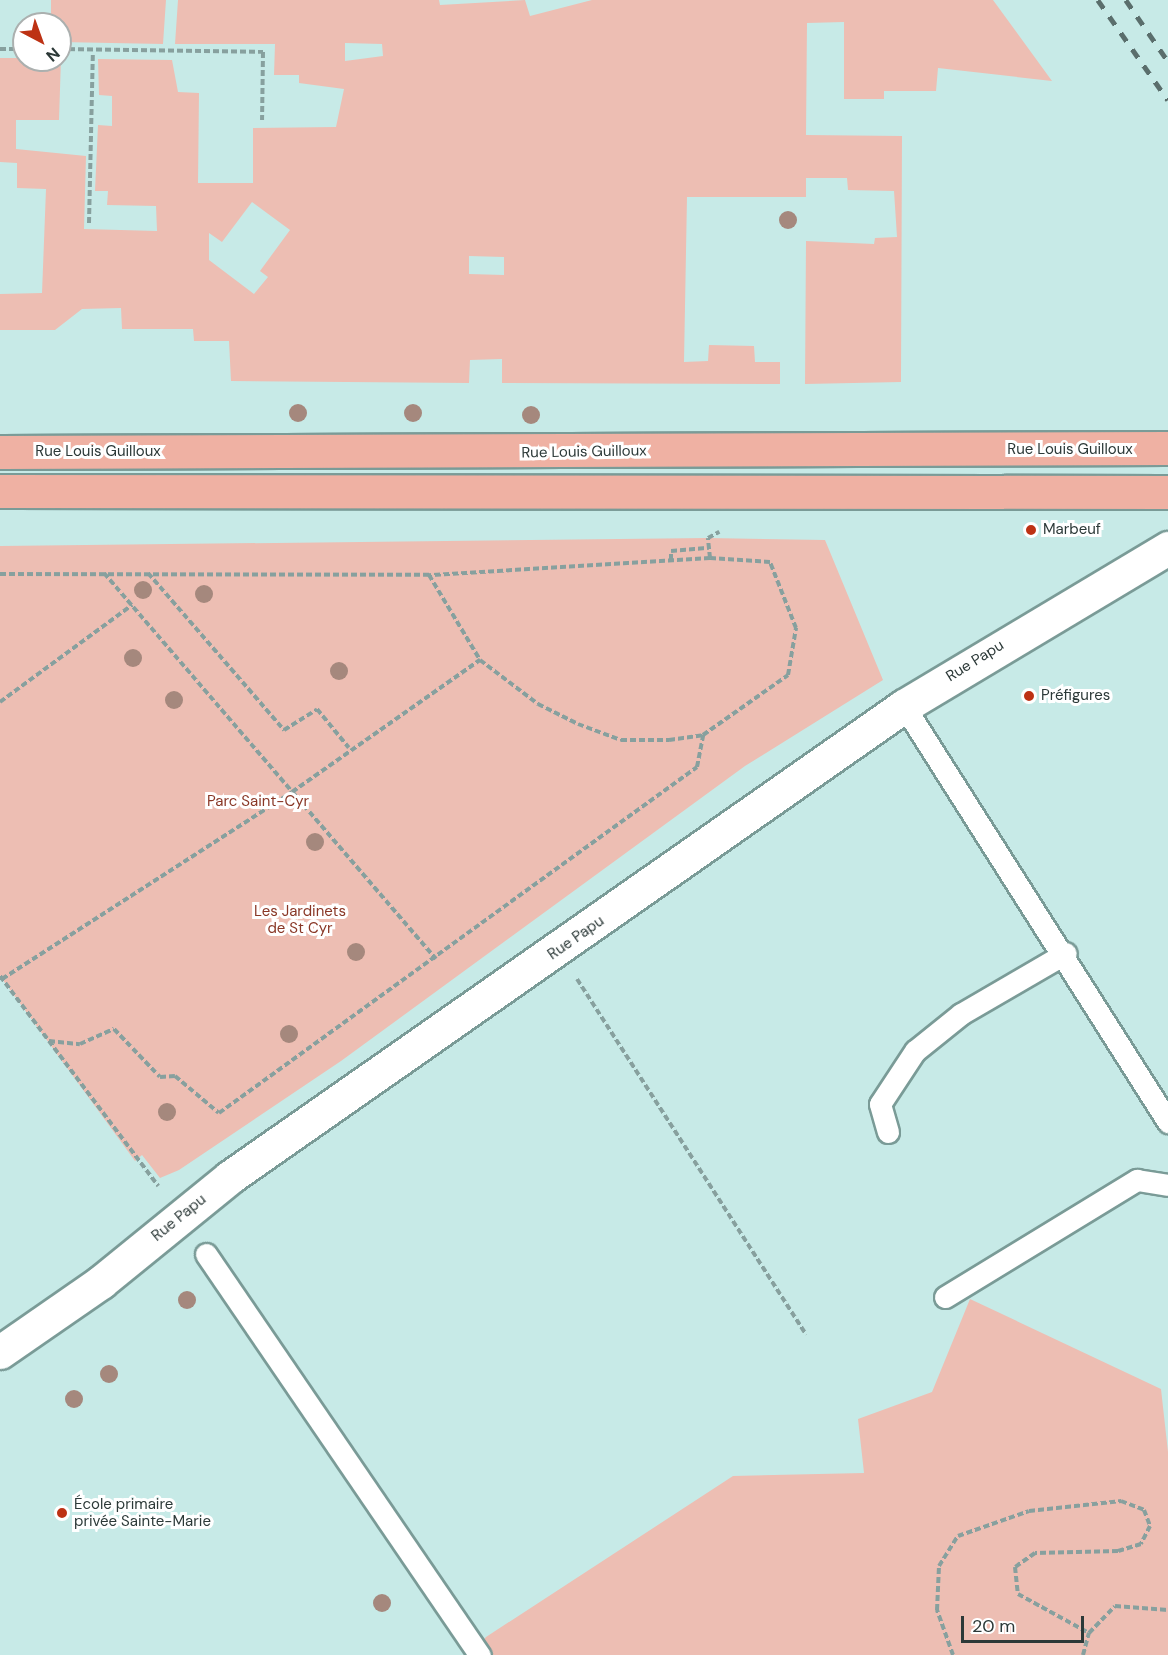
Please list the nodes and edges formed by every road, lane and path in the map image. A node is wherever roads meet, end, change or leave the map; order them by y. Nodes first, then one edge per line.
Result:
1 (72, 50) edge
2 (93, 52) junction
3 (262, 120) dead end
4 (89, 223) dead end
5 (1168, 448) edge
6 (0, 452) edge
7 (0, 491) edge
8 (1168, 492) edge
9 (1168, 548) edge
10 (710, 558) junction
11 (671, 560) junction
12 (104, 573) junction
13 (147, 573) junction
14 (0, 574) edge
15 (429, 575) junction
16 (132, 605) junction
17 (480, 660) junction
18 (0, 702) edge
19 (904, 706) junction
20 (703, 735) junction
21 (349, 748) junction
22 (292, 792) junction
23 (559, 951) junction
24 (1066, 953) junction
25 (436, 959) junction
26 (1, 977) edge
27 (49, 1041) junction
28 (1168, 1122) edge
29 (888, 1132) dead end
30 (1168, 1185) edge
31 (180, 1217) junction
32 (206, 1254) dead end
33 (945, 1297) dead end
34 (806, 1335) dead end
35 (0, 1352) edge
36 (1168, 1610) edge
37 (1089, 1633) junction
38 (480, 1655) edge
39 (953, 1655) edge
40 (1083, 1655) edge

1 - 2 path
2 - 3 path
2 - 4 path
5 - 6 main road, Rue Louis Guilloux
7 - 8 main road
9 - 19 street, Rue Papu
10 - 11 path
10 - 11 path
10 - 20 path
11 - 15 path
12 - 13 path
12 - 14 path
12 - 16 path
13 - 15 path
13 - 21 path
15 - 17 path
16 - 18 path
16 - 22 path
17 - 20 path
17 - 21 path
19 - 23 street, Rue Papu
19 - 24 lane
20 - 25 path
21 - 22 path
22 - 25 path
22 - 26 path
23 - 31 street, Rue Papu
23 - 34 path
24 - 28 lane
24 - 29 lane
25 - 27 path
26 - 27 path
27 - 31 path
30 - 33 lane
31 - 35 street, Rue Papu
32 - 38 lane
36 - 37 path
37 - 39 path
37 - 40 path

